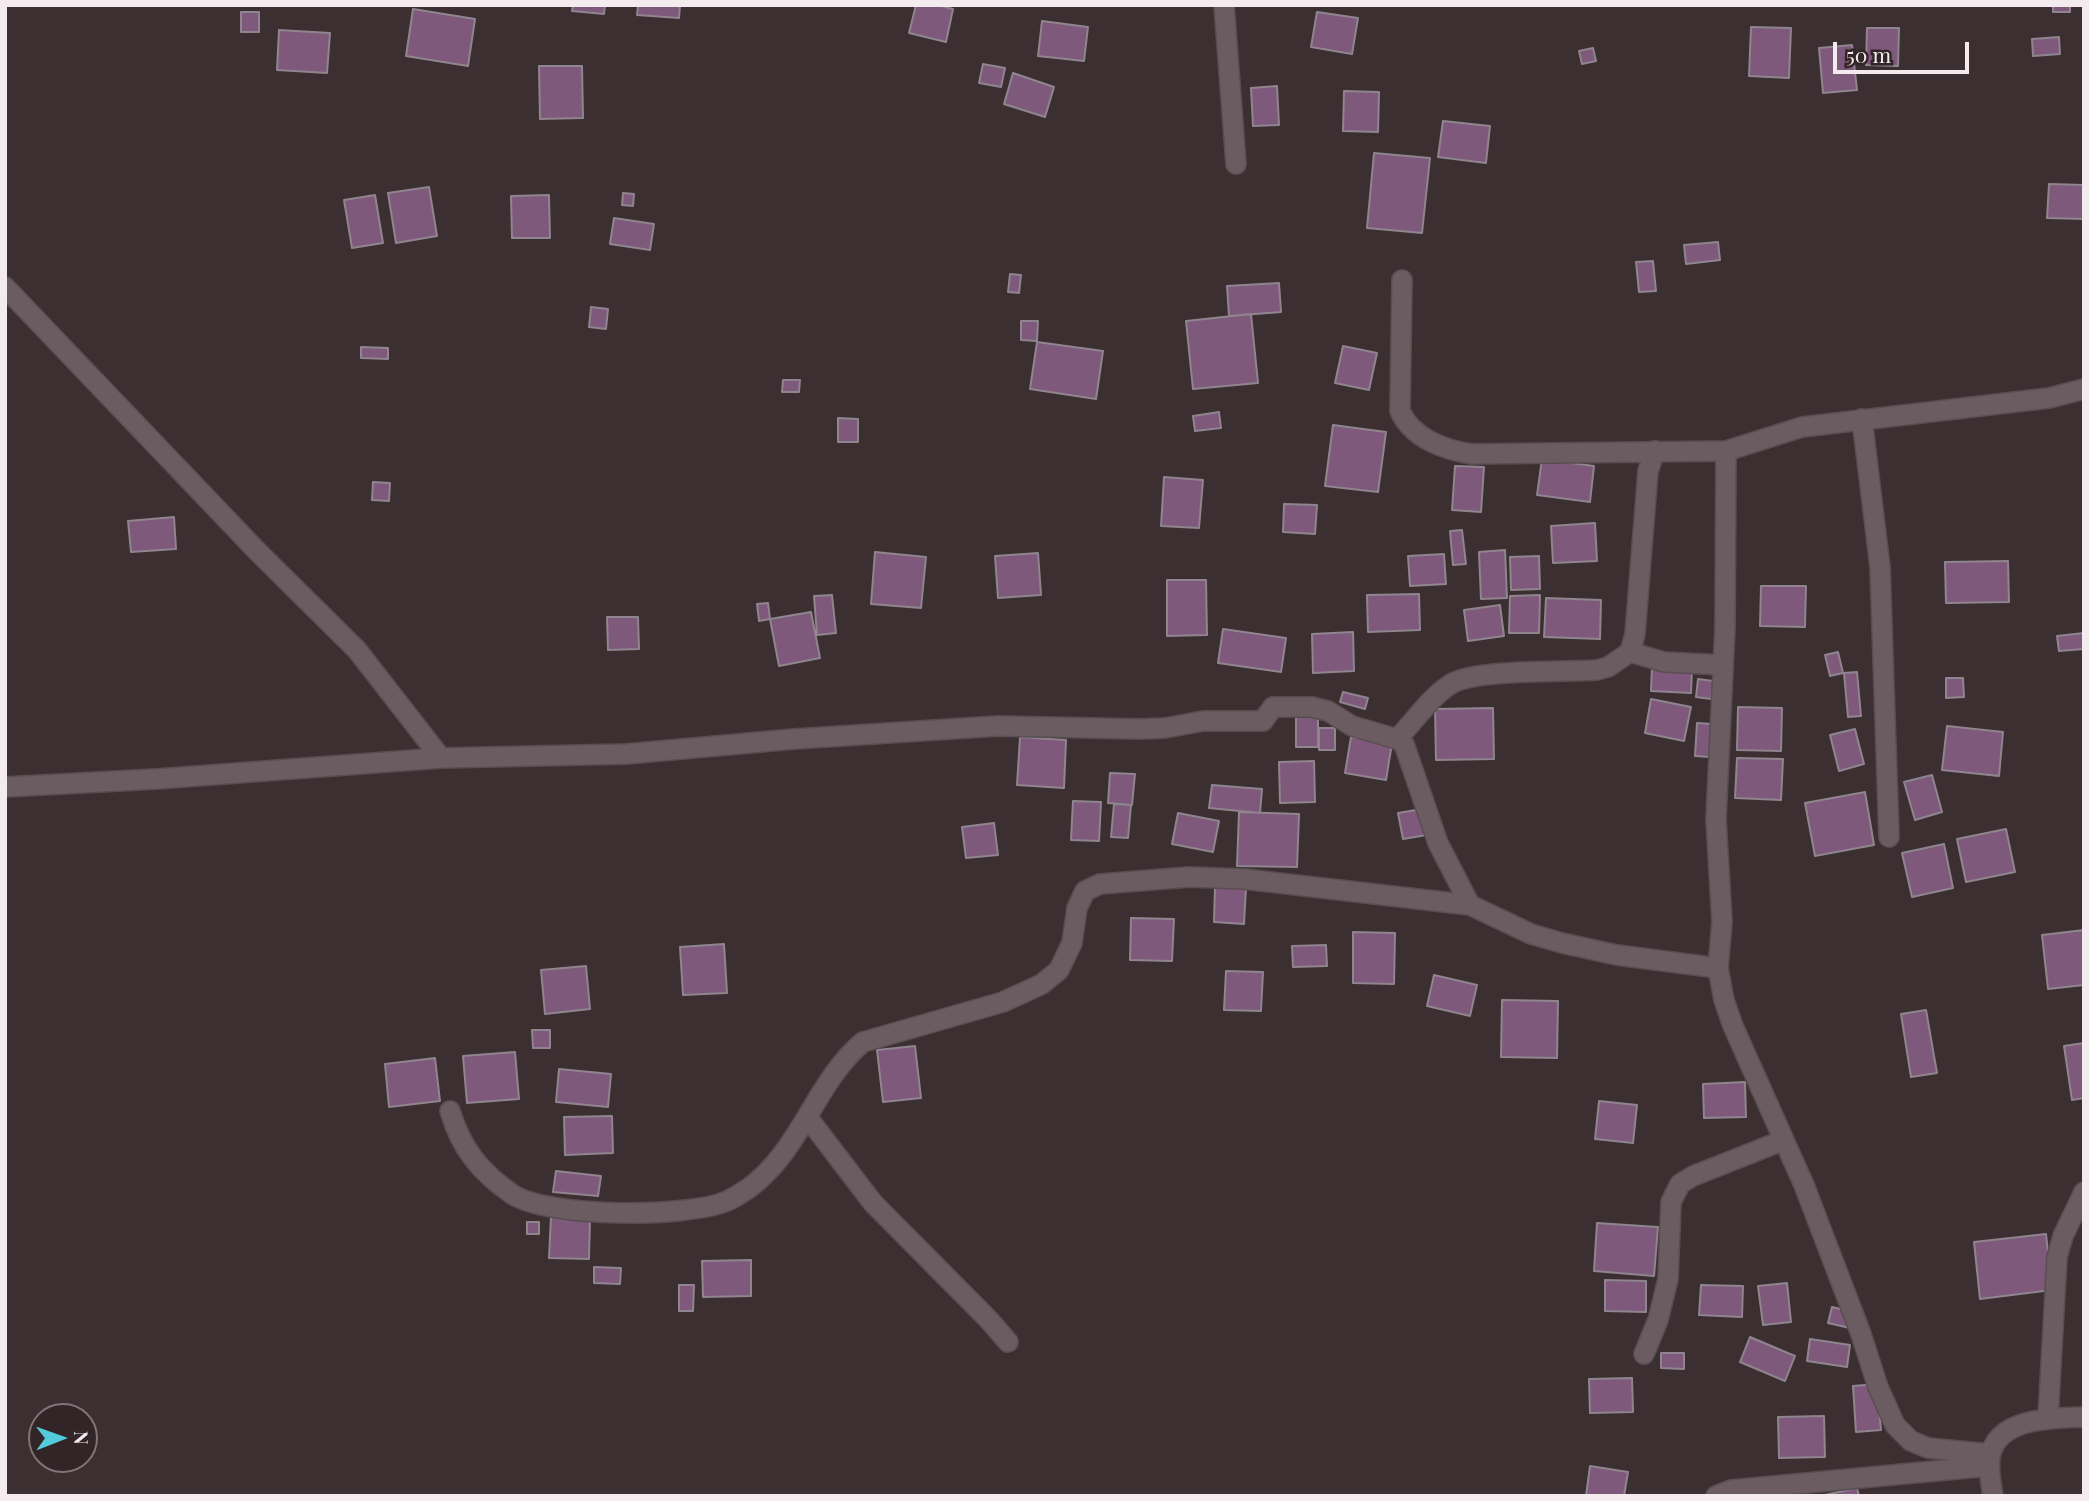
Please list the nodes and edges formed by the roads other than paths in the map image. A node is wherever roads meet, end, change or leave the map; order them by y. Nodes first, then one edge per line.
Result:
1 (1224, 5) edge
2 (1236, 164) dead end
3 (1402, 280) dead end
4 (5, 287) edge
5 (2084, 389) edge
6 (1862, 419) junction
7 (1655, 451) junction
8 (1726, 451) junction
9 (1630, 652) junction
10 (1723, 665) junction
11 (1397, 739) junction
12 (441, 758) junction
13 (5, 787) edge
14 (1889, 837) dead end
15 (1470, 905) junction
16 (1718, 968) junction
17 (450, 1111) dead end
18 (808, 1118) junction
19 (1784, 1140) junction
20 (2084, 1192) edge
21 (1008, 1342) dead end
22 (1644, 1354) dead end
23 (2084, 1417) edge
24 (2048, 1418) junction
25 (1990, 1460) junction
26 (1716, 1496) edge
27 (1993, 1496) edge

1 - 2 street
3 - 7 street
4 - 12 street
5 - 6 street
6 - 8 street
6 - 14 street
7 - 8 street
7 - 9 street
8 - 10 street
9 - 10 street
9 - 11 street
10 - 16 street
11 - 12 street
11 - 15 street
12 - 13 street
15 - 16 street
15 - 18 street
16 - 19 street
17 - 18 street
18 - 21 street
19 - 22 street
19 - 25 street
20 - 24 street
23 - 24 street
24 - 25 street
25 - 26 street
25 - 27 street

